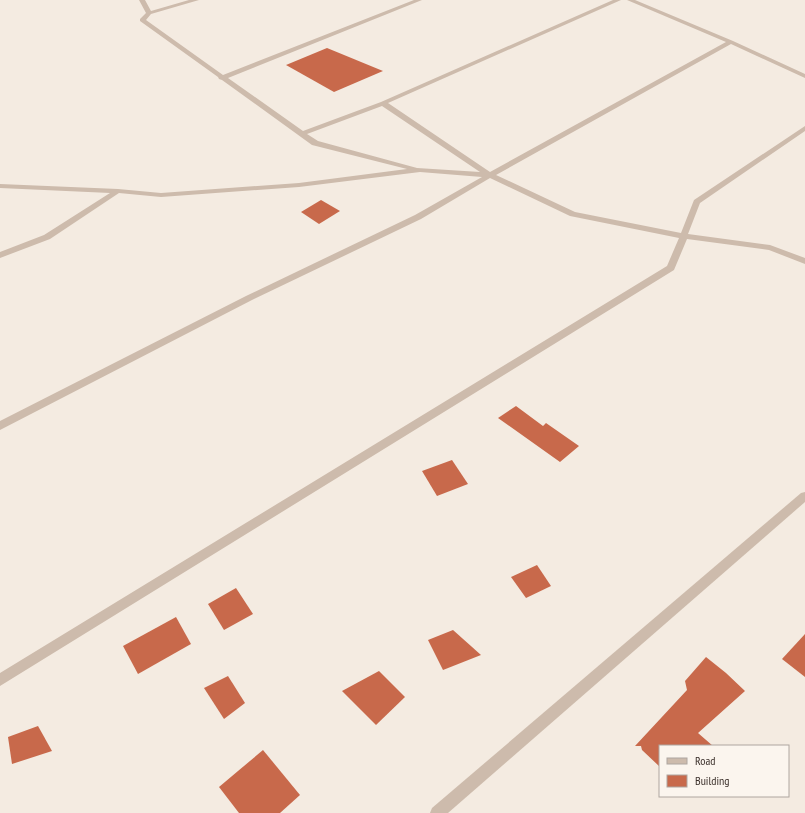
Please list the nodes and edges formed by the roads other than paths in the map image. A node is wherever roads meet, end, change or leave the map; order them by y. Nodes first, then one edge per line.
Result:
1 (142, 0) edge
2 (196, 0) edge
3 (419, 0) edge
4 (618, 0) edge
5 (630, 0) edge
6 (149, 13) junction
7 (731, 42) junction
8 (805, 76) edge
9 (221, 78) junction
10 (383, 103) junction
11 (805, 128) edge
12 (301, 134) junction
13 (420, 170) junction
14 (490, 175) junction
15 (0, 186) edge
16 (118, 191) junction
17 (684, 236) junction
18 (0, 256) edge
19 (805, 260) edge
20 (0, 426) edge
21 (805, 496) edge
22 (0, 680) edge
23 (437, 813) edge

1 - 6 street
2 - 6 street
3 - 9 street
4 - 10 street
5 - 7 street
6 - 9 street
7 - 8 street
7 - 14 street
9 - 12 street
10 - 12 street
10 - 14 street
11 - 17 street
12 - 13 street
13 - 14 street
13 - 16 street
14 - 17 street
14 - 20 street
15 - 16 street
16 - 18 street
17 - 19 street
17 - 22 street
21 - 23 street

